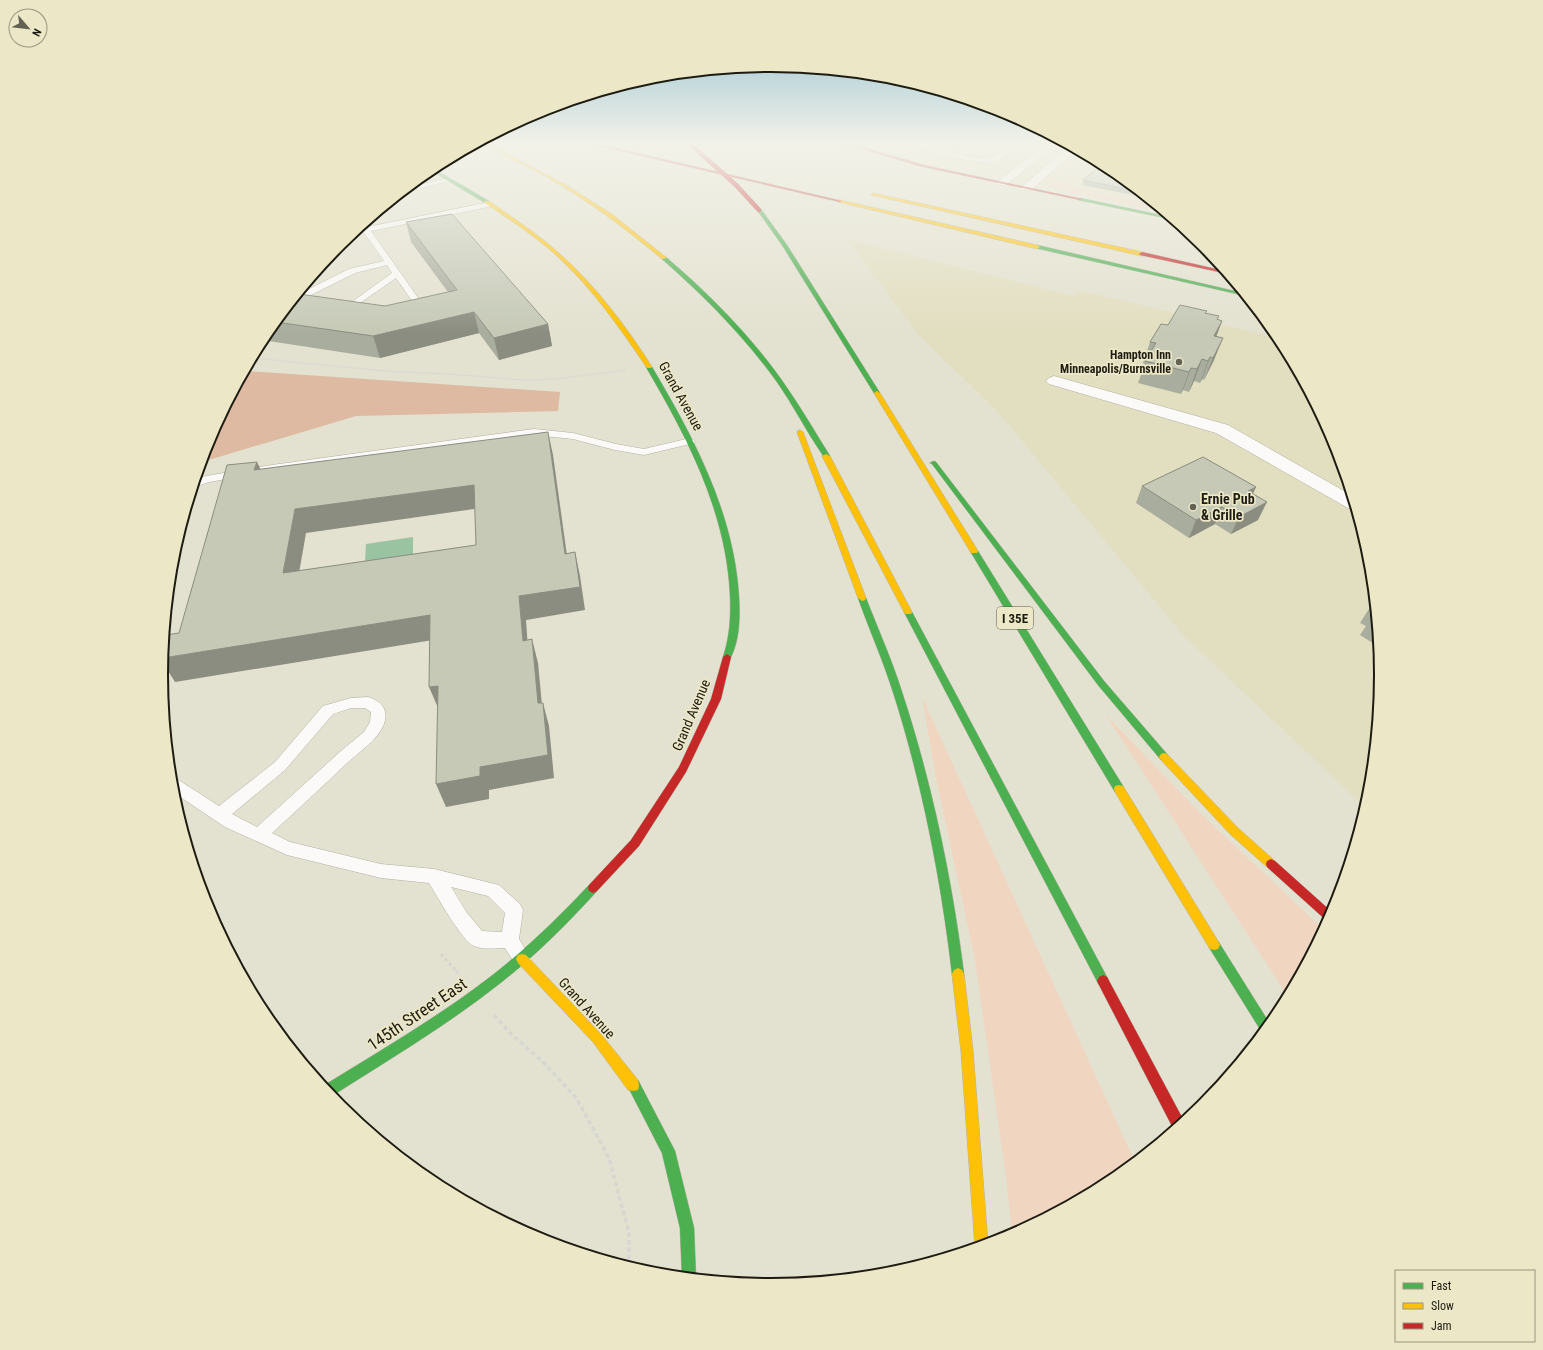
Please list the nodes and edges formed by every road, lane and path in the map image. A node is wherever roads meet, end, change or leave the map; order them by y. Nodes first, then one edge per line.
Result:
1 (476, 207) edge
2 (494, 207) edge
3 (596, 207) edge
4 (756, 207) edge
5 (864, 207) edge
6 (933, 207) edge
7 (1116, 207) edge
8 (1163, 217) edge
9 (419, 219) junction
10 (425, 228) edge
11 (388, 262) junction
12 (1220, 271) edge
13 (396, 273) junction
14 (1238, 293) edge
15 (303, 295) edge
16 (369, 310) edge
17 (404, 313) edge
18 (258, 359) edge
19 (859, 364) junction
20 (626, 370) dead end
21 (1054, 381) dead end
22 (785, 391) junction
23 (690, 441) junction
24 (920, 445) dead end
25 (930, 458) dead end
26 (201, 481) edge
27 (1348, 501) edge
28 (179, 788) edge
29 (219, 815) junction
30 (259, 835) junction
31 (434, 876) junction
32 (1325, 914) edge
33 (510, 940) junction
34 (441, 954) dead end
35 (522, 959) junction
36 (476, 994) junction
37 (1263, 1024) edge
38 (332, 1088) edge
39 (1176, 1121) edge
40 (980, 1240) edge
41 (630, 1260) edge
42 (689, 1272) edge

1 - 9 lane
2 - 23 main road, Grand Avenue
3 - 22 main road
4 - 19 main road, I 35E, bridge
5 - 14 main road
6 - 12 main road
7 - 8 main road
9 - 10 lane
9 - 11 lane
11 - 13 lane
11 - 15 lane
13 - 16 lane
13 - 17 lane
18 - 20 path
19 - 24 main road
19 - 37 main road, I 35E
21 - 27 street
22 - 39 main road
22 - 40 main road
23 - 26 lane
23 - 35 main road, Grand Avenue
25 - 32 main road
28 - 29 lane
29 - 30 lane
29 - 30 lane
30 - 31 lane
31 - 33 lane
31 - 33 lane
33 - 35 lane
34 - 36 path
35 - 36 main road, 145th Street East
35 - 42 main road, Grand Avenue
36 - 38 main road, 145th Street East
36 - 41 path

